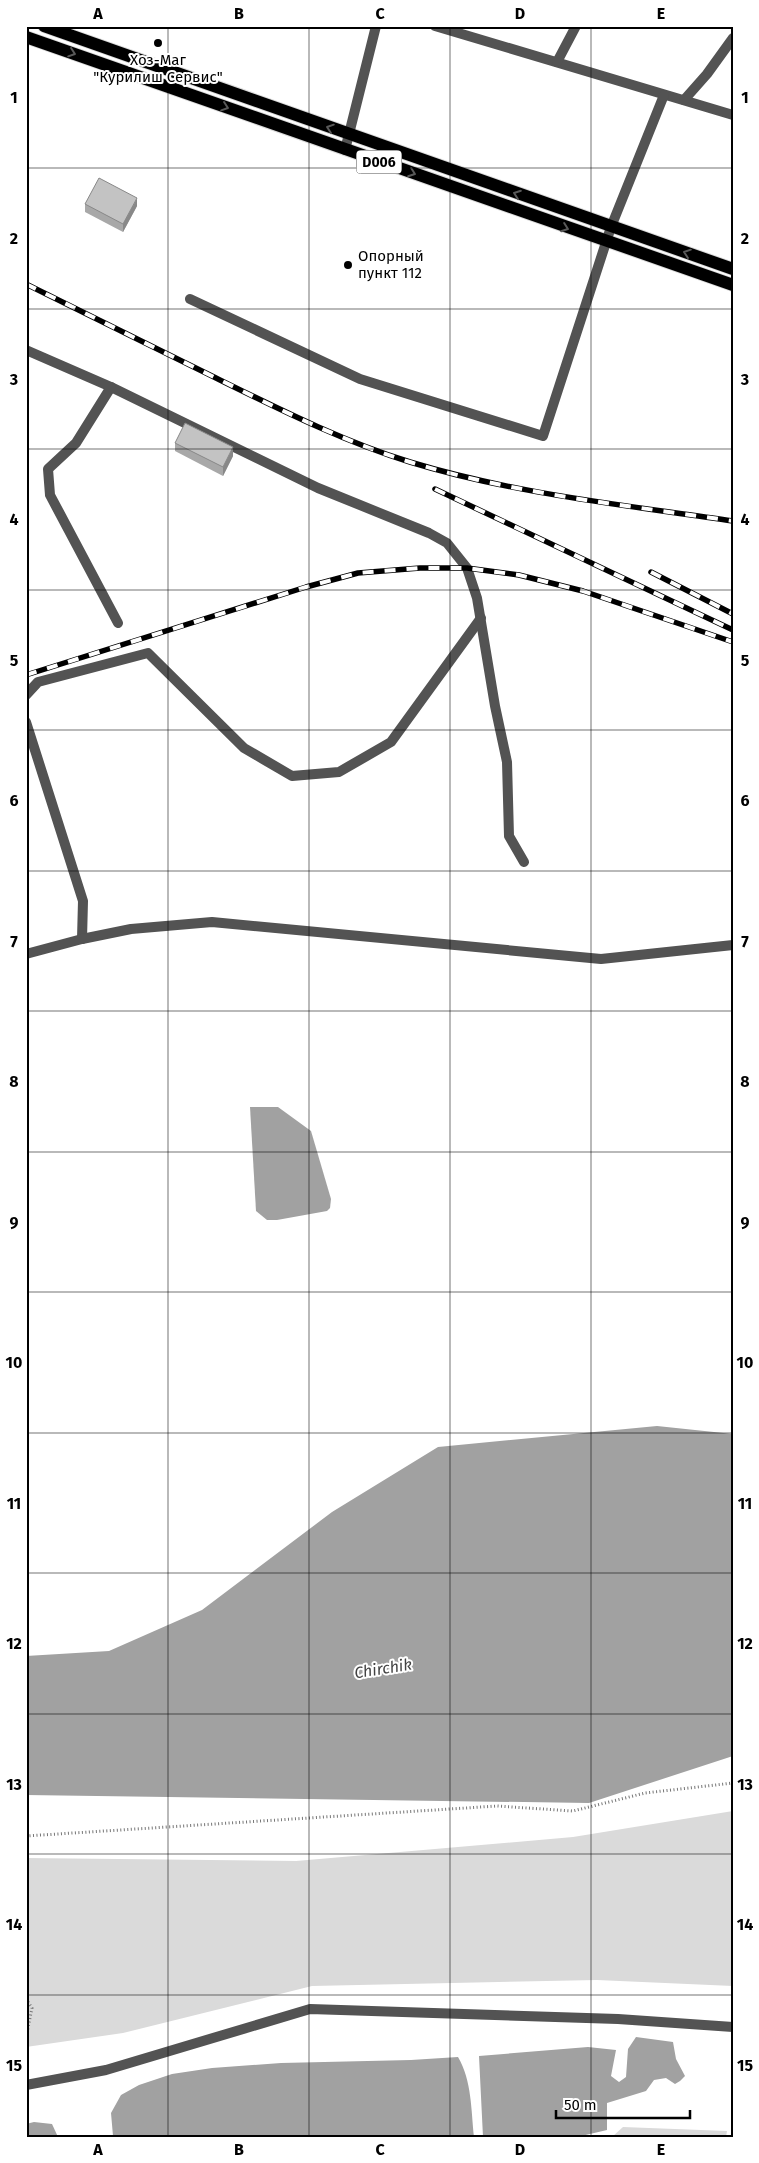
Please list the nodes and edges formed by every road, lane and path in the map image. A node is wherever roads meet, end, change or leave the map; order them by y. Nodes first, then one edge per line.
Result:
1 (44, 26) edge
2 (376, 26) edge
3 (435, 26) edge
4 (576, 26) edge
5 (26, 37) edge
6 (733, 38) edge
7 (556, 62) junction
8 (664, 94) junction
9 (684, 100) junction
10 (733, 115) edge
11 (349, 134) junction
12 (345, 150) junction
13 (611, 227) junction
14 (606, 242) junction
15 (733, 269) edge
16 (733, 285) edge
17 (190, 299) dead end
18 (26, 350) edge
19 (111, 387) junction
20 (481, 618) junction
21 (118, 623) dead end
22 (26, 695) edge
23 (26, 722) edge
24 (524, 862) dead end
25 (82, 939) junction
26 (733, 945) edge
27 (26, 954) edge
28 (733, 1783) edge
29 (26, 1836) edge
30 (26, 1999) edge
31 (733, 2028) edge
32 (26, 2038) edge
33 (26, 2085) edge

11 -> 1 main road, D006
2 - 11 street
3 - 7 street
4 - 7 street
5 -> 12 main road, D006
6 - 9 street
7 - 8 street
8 - 9 street
8 - 13 street
9 - 10 street
11 - 12 street
13 -> 11 main road, D006
12 -> 14 main road, D006
13 - 14 street
15 -> 13 main road, D006
14 - 16 main road, D006
14 - 17 street
18 - 19 street
19 - 20 street
19 - 21 street
20 - 22 street
20 - 24 street
23 - 25 street
25 - 26 street
25 - 27 street
28 - 29 path
30 - 32 path
31 - 33 street

